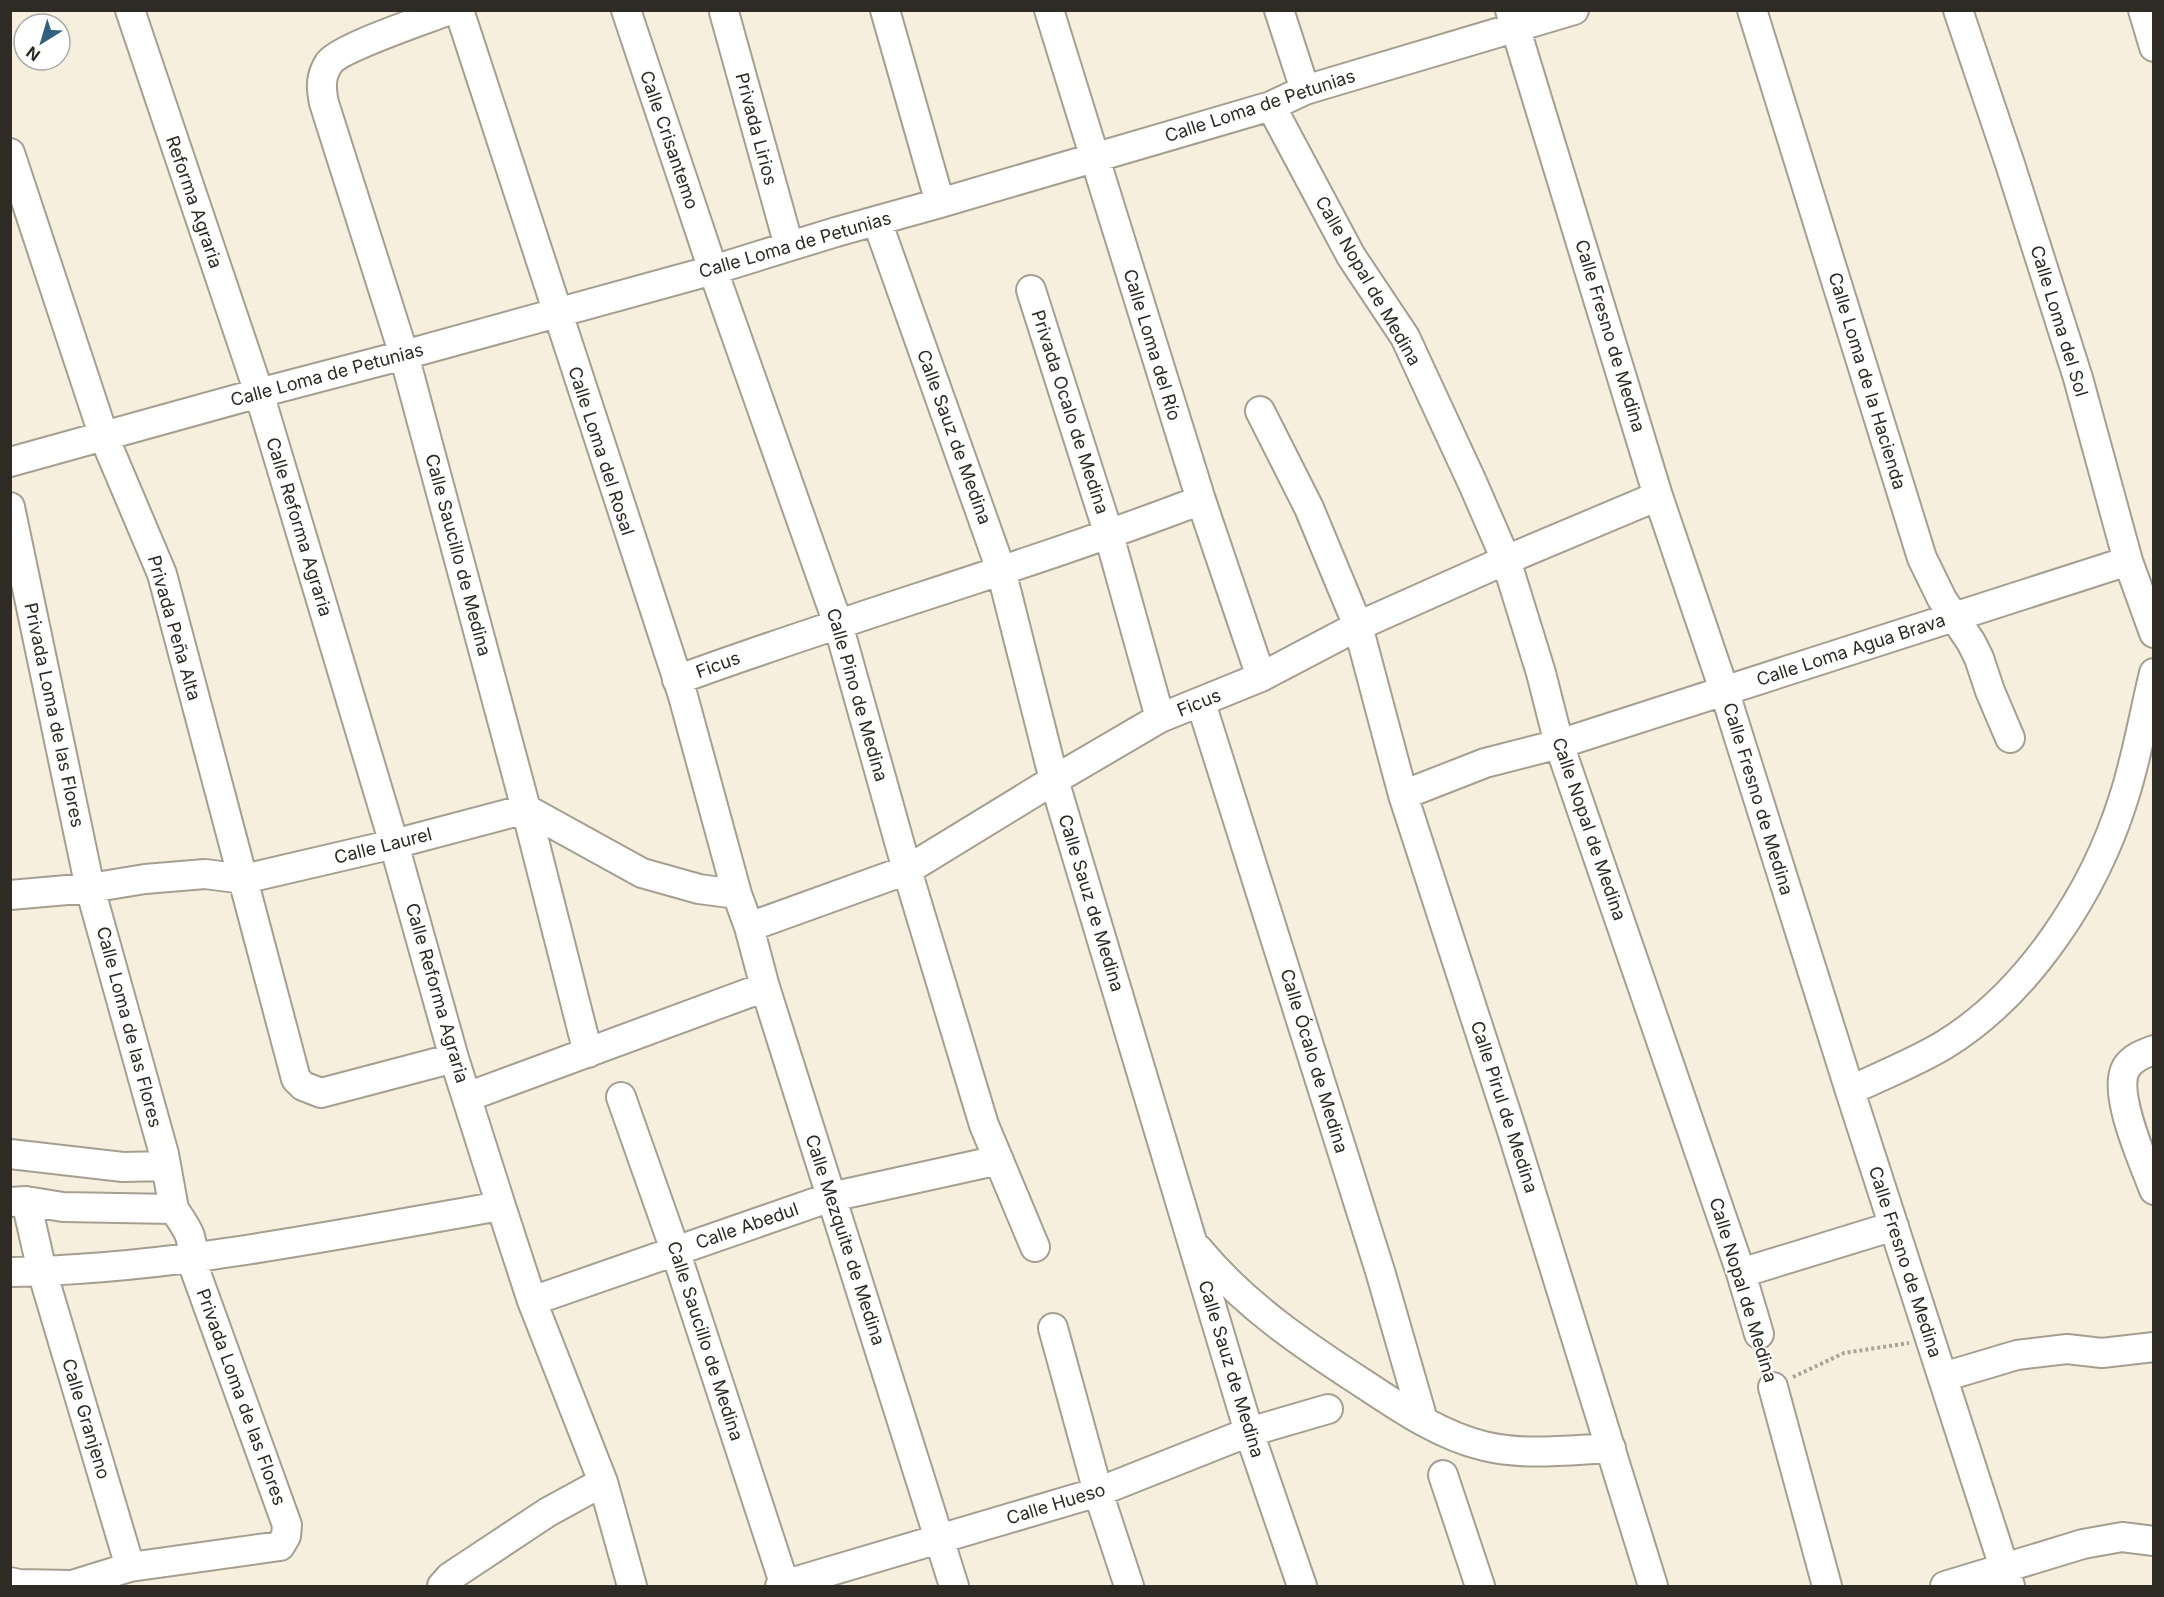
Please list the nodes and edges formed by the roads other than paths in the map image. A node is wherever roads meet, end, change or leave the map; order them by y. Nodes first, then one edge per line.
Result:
1 (130, 10) edge
2 (448, 10) edge
3 (459, 10) edge
4 (626, 10) edge
5 (885, 10) edge
6 (1049, 10) edge
7 (1279, 10) edge
8 (1574, 10) edge
9 (1752, 10) edge
10 (1958, 10) edge
11 (2142, 10) edge
12 (724, 12) dead end
13 (1512, 19) edge
14 (2154, 47) edge
15 (1305, 90) junction
16 (1271, 106) junction
17 (10, 153) edge
18 (1094, 159) junction
19 (940, 203) junction
20 (877, 221) junction
21 (789, 246) junction
22 (713, 270) junction
23 (1031, 290) dead end
24 (556, 313) junction
25 (404, 355) junction
26 (259, 393) junction
27 (1260, 411) dead end
28 (104, 437) junction
29 (10, 462) edge
30 (1658, 496) junction
31 (1201, 500) junction
32 (10, 507) edge
33 (1109, 535) junction
34 (1506, 560) junction
35 (2128, 561) junction
36 (1001, 570) junction
37 (1953, 617) junction
38 (838, 624) junction
39 (1358, 626) junction
40 (2154, 633) edge
41 (2154, 673) edge
42 (1261, 677) junction
43 (677, 680) junction
44 (1724, 690) junction
45 (1201, 703) junction
46 (1160, 718) junction
47 (2010, 738) dead end
48 (1559, 744) junction
49 (1054, 780) junction
50 (1403, 795) junction
51 (526, 809) junction
52 (394, 844) junction
53 (907, 870) junction
54 (244, 879) junction
55 (90, 888) junction
56 (737, 894) junction
57 (10, 895) edge
58 (749, 927) junction
59 (765, 987) junction
60 (2154, 1050) edge
61 (588, 1053) junction
62 (454, 1058) junction
63 (1850, 1091) junction
64 (467, 1097) junction
65 (621, 1097) dead end
66 (10, 1154) edge
67 (999, 1160) junction
68 (166, 1166) junction
69 (2154, 1190) edge
70 (831, 1197) junction
71 (18, 1201) edge
72 (501, 1206) junction
73 (174, 1209) junction
74 (1894, 1226) junction
75 (1193, 1243) junction
76 (1035, 1247) dead end
77 (675, 1250) junction
78 (191, 1259) junction
79 (42, 1271) junction
80 (10, 1272) edge
81 (1742, 1273) junction
82 (532, 1301) junction
83 (1053, 1328) dead end
84 (1759, 1334) dead end
85 (2154, 1347) edge
86 (1943, 1377) junction
87 (1773, 1387) road end
88 (1328, 1409) dead end
89 (1423, 1420) junction
90 (1249, 1432) junction
91 (1611, 1448) junction
92 (1443, 1475) dead end
93 (603, 1482) junction
94 (1098, 1492) junction
95 (940, 1538) junction
96 (2154, 1541) edge
97 (130, 1568) junction
98 (2008, 1578) edge
99 (10, 1582) edge
100 (72, 1586) edge
101 (783, 1586) edge
102 (442, 1587) edge
103 (632, 1587) edge
104 (954, 1587) edge
105 (1130, 1587) edge
106 (1302, 1587) edge
107 (1480, 1587) edge
108 (1653, 1587) edge
109 (1827, 1587) edge
110 (1945, 1587) edge

1 - 26 street, Reforma Agraria
2 - 25 street, Calle Saucillo de Medina
3 - 24 street, Calle Loma del Rosal
4 - 22 street, Calle Crisantemo
5 - 19 street
6 - 18 street, Calle Loma del Río
7 - 15 street
8 - 13 street, Calle Loma de Petunias
9 - 37 street, Calle Loma de la Hacienda
10 - 35 street, Calle Loma del Sol
11 - 14 street
12 - 21 street, Privada Lirios
13 - 15 street, Calle Loma de Petunias
13 - 30 street, Calle Fresno de Medina
15 - 16 street, Calle Loma de Petunias
16 - 18 street, Calle Loma de Petunias
16 - 34 street, Calle Nopal de Medina
17 - 28 street, Privada Peña Alta
18 - 19 street, Calle Loma de Petunias
18 - 31 street, Calle Loma del Río
19 - 20 street, Calle Loma de Petunias
20 - 21 street, Calle Loma de Petunias
20 - 36 street, Calle Sauz de Medina
21 - 22 street, Calle Loma de Petunias
22 - 24 street, Calle Loma de Petunias
22 - 38 street, Calle Pino de Medina
23 - 33 street, Privada Ocalo de Medina
24 - 25 street, Calle Loma de Petunias
24 - 43 street, Calle Loma del Rosal
25 - 26 street, Calle Loma de Petunias
25 - 51 street, Calle Saucillo de Medina
26 - 28 street, Calle Loma de Petunias
26 - 52 street, Calle Reforma Agraria
27 - 39 street, Calle Pirul de Medina
28 - 29 street, Calle Loma de Petunias
28 - 54 street, Privada Peña Alta
30 - 34 street, Ficus
30 - 44 street, Calle Fresno de Medina
31 - 33 street, Ficus
31 - 42 street, Calle Loma del Río
32 - 55 street, Privada Loma de las Flores
33 - 36 street, Ficus
33 - 46 street, Privada Ocalo de Medina
34 - 39 street, Ficus
34 - 48 street, Calle Nopal de Medina
35 - 37 street, Calle Loma Agua Brava
35 - 40 street, Calle Loma del Sol
36 - 38 street, Ficus
36 - 49 street, Calle Sauz de Medina
37 - 44 street, Calle Loma Agua Brava
37 - 47 street, Calle Loma de la Hacienda
38 - 43 street, Ficus
38 - 53 street, Calle Pino de Medina
39 - 42 street, Ficus
39 - 50 street, Calle Pirul de Medina
41 - 63 street
42 - 45 street, Ficus
43 - 56 street, Calle Loma del Rosal
44 - 48 street, Calle Loma Agua Brava
44 - 63 street, Calle Fresno de Medina
45 - 46 street, Ficus
45 - 89 street, Calle Ócalo de Medina
46 - 49 street, Ficus
48 - 50 street, Calle Loma Agua Brava
48 - 81 street, Calle Nopal de Medina
49 - 53 street, Ficus
49 - 75 street, Calle Sauz de Medina
50 - 91 street, Calle Pirul de Medina
51 - 52 street, Calle Laurel
51 - 56 street
51 - 61 street, Calle Saucillo de Medina
52 - 54 street, Calle Laurel
52 - 62 street, Calle Reforma Agraria
53 - 58 street, Ficus
53 - 67 street, Calle Pino de Medina
54 - 55 street, Calle Laurel
54 - 62 street, Privada Peña Alta
55 - 57 street, Calle Laurel
55 - 68 street, Calle Loma de las Flores
56 - 58 street, Calle Mezquite de Medina
58 - 59 street, Calle Mezquite de Medina
59 - 61 street
59 - 70 street, Calle Mezquite de Medina
60 - 69 street
61 - 64 street
62 - 64 street, Calle Reforma Agraria
63 - 74 street, Calle Fresno de Medina
64 - 72 street, Calle Reforma Agraria
65 - 77 street, Calle Saucillo de Medina
66 - 68 street
67 - 70 street, Calle Abedul
67 - 76 street, Calle Pino de Medina
68 - 73 street, Calle Loma de las Flores
70 - 77 street, Calle Abedul
70 - 95 street, Calle Mezquite de Medina
71 - 73 street
71 - 79 street, Calle Granjeno
72 - 78 street
72 - 82 street, Calle Reforma Agraria
73 - 78 street, Privada Loma de las Flores
74 - 81 street
74 - 86 street, Calle Fresno de Medina
75 - 89 street
75 - 90 street, Calle Sauz de Medina
77 - 82 street, Calle Abedul
77 - 101 street, Calle Saucillo de Medina
78 - 79 street
78 - 97 street, Privada Loma de las Flores
79 - 80 street
79 - 97 street, Calle Granjeno
81 - 84 street, Calle Nopal de Medina
82 - 93 street, Calle Reforma Agraria
83 - 94 street
85 - 86 street
86 - 98 street, Calle Fresno de Medina
87 - 109 street, Calle Nopal de Medina
88 - 90 street, Calle Hueso
89 - 91 street
90 - 94 street, Calle Hueso
90 - 106 street, Calle Sauz de Medina
91 - 108 street, Calle Pirul de Medina
92 - 107 street
93 - 102 street
93 - 103 street, Calle Reforma Agraria
94 - 95 street, Calle Hueso
94 - 105 street
95 - 101 street, Calle Hueso
95 - 104 street, Calle Mezquite de Medina
96 - 98 street
97 - 100 street
98 - 110 street
99 - 100 street

